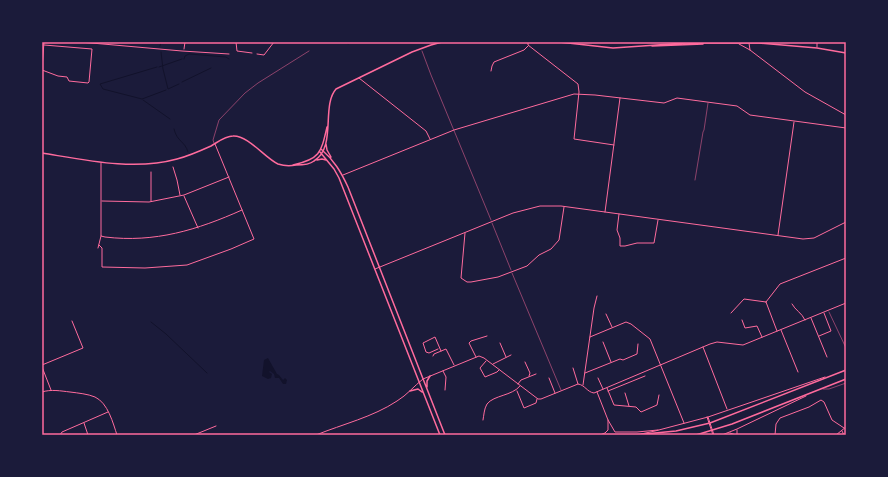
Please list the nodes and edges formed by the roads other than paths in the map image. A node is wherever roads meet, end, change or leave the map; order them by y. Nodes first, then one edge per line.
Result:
1 (44, 42) edge
2 (80, 42) edge
3 (185, 42) edge
4 (236, 42) edge
5 (274, 42) edge
6 (442, 42) edge
7 (528, 42) edge
8 (558, 42) edge
9 (756, 42) edge
10 (817, 42) edge
11 (686, 43) edge
12 (737, 43) junction
13 (748, 43) edge
14 (44, 45) junction
15 (528, 45) junction
16 (747, 48) junction
17 (816, 48) junction
18 (750, 50) junction
19 (184, 51) junction
20 (309, 51) dead end
21 (422, 51) dead end
22 (252, 53) dead end
23 (846, 53) edge
24 (229, 54) dead end
25 (257, 54) dead end
26 (42, 69) edge
27 (491, 71) dead end
28 (358, 78) junction
29 (579, 94) junction
30 (620, 98) junction
31 (708, 102) junction
32 (846, 115) edge
33 (794, 121) junction
34 (328, 122) junction
35 (846, 128) edge
36 (454, 130) junction
37 (430, 139) junction
38 (326, 143) junction
39 (215, 144) junction
40 (614, 145) junction
41 (322, 150) junction
42 (42, 153) edge
43 (321, 153) junction
44 (332, 158) junction
45 (326, 160) junction
46 (313, 162) junction
47 (101, 163) junction
48 (288, 166) junction
49 (172, 167) dead end
50 (151, 172) dead end
51 (343, 175) junction
52 (229, 177) junction
53 (695, 180) dead end
54 (341, 184) junction
55 (348, 187) junction
56 (180, 195) junction
57 (184, 195) junction
58 (101, 201) junction
59 (151, 201) junction
60 (564, 206) junction
61 (243, 210) junction
62 (604, 212) junction
63 (619, 214) junction
64 (658, 220) junction
65 (492, 222) junction
66 (846, 222) edge
67 (198, 228) junction
68 (465, 232) junction
69 (101, 236) junction
70 (778, 236) junction
71 (99, 245) junction
72 (98, 248) dead end
73 (846, 258) edge
74 (380, 268) junction
75 (375, 269) junction
76 (512, 272) junction
77 (597, 296) dead end
78 (766, 302) junction
79 (846, 303) edge
80 (792, 304) dead end
81 (827, 307) dead end
82 (828, 310) junction
83 (823, 312) junction
84 (731, 313) dead end
85 (606, 314) dead end
86 (811, 318) junction
87 (742, 320) dead end
88 (805, 320) junction
89 (72, 321) dead end
90 (612, 328) junction
91 (781, 329) junction
92 (778, 331) junction
93 (487, 336) dead end
94 (818, 336) junction
95 (590, 337) junction
96 (762, 337) junction
97 (603, 342) dead end
98 (500, 343) dead end
99 (638, 344) dead end
100 (703, 347) junction
101 (846, 348) edge
102 (438, 349) dead end
103 (441, 351) junction
104 (512, 355) dead end
105 (433, 356) dead end
106 (477, 357) junction
107 (827, 357) dead end
108 (506, 358) junction
109 (487, 361) junction
110 (525, 362) dead end
111 (611, 362) junction
112 (492, 364) junction
113 (661, 365) junction
114 (42, 366) edge
115 (454, 366) junction
116 (573, 368) dead end
117 (443, 370) junction
118 (499, 370) junction
119 (846, 370) edge
120 (798, 372) dead end
121 (585, 373) junction
122 (536, 374) dead end
123 (430, 376) junction
124 (645, 376) dead end
125 (529, 377) junction
126 (828, 377) junction
127 (549, 378) dead end
128 (598, 378) dead end
129 (423, 379) junction
130 (846, 379) edge
131 (419, 382) junction
132 (846, 383) edge
133 (518, 384) junction
134 (578, 384) junction
135 (583, 385) junction
136 (520, 386) junction
137 (607, 388) junction
138 (427, 389) junction
139 (603, 389) junction
140 (821, 389) junction
141 (51, 390) junction
142 (445, 390) dead end
143 (517, 390) junction
144 (410, 391) junction
145 (561, 391) junction
146 (608, 391) junction
147 (42, 392) edge
148 (597, 392) junction
149 (814, 392) junction
150 (424, 393) junction
151 (625, 393) dead end
152 (555, 394) junction
153 (659, 395) dead end
154 (538, 399) junction
155 (629, 406) junction
156 (727, 410) junction
157 (108, 412) junction
158 (708, 418) junction
159 (483, 420) dead end
160 (608, 420) junction
161 (83, 423) junction
162 (684, 423) junction
163 (216, 426) dead end
164 (845, 428) edge
165 (662, 429) junction
166 (737, 429) junction
167 (842, 430) junction
168 (730, 432) junction
169 (60, 435) edge
170 (88, 435) edge
171 (117, 435) edge
172 (194, 435) edge
173 (316, 435) edge
174 (440, 435) edge
175 (445, 435) edge
176 (600, 435) edge
177 (632, 435) edge
178 (696, 435) edge
179 (713, 435) edge
180 (722, 435) edge
181 (736, 435) edge
182 (775, 435) edge
183 (836, 435) edge
184 (844, 435) edge

1 - 14 street
2 - 19 street
3 - 19 street
4 - 22 street
5 - 25 street
6 - 28 main road
7 - 15 street
8 - 11 main road
9 - 13 main road
9 - 17 main road
10 - 17 street
11 - 12 main road
12 - 13 main road
12 - 16 street
13 - 16 street
13 - 18 street
14 - 26 street
14 - 26 street
15 - 27 street
15 - 29 street
16 - 18 street
17 - 23 main road
18 - 32 street
19 - 24 street
20 - 39 street
21 - 36 street
28 - 34 main road
28 - 37 street
29 - 30 street
29 - 36 street
29 - 40 street
30 - 31 street
30 - 40 street
31 - 33 street
31 - 53 street
33 - 35 street
33 - 70 street
34 - 38 main road
34 - 41 main road
36 - 37 street
36 - 65 street
37 - 51 street
38 - 41 main road
38 - 44 main road
39 - 47 main road
39 - 48 main road
39 - 52 street
40 - 62 street
41 - 43 main road
41 - 44 main road
42 - 47 main road
43 - 45 main road
43 - 46 main road
43 - 48 main road
44 - 51 main road
45 - 46 main road
45 - 54 main road
46 - 48 main road
47 - 58 street
49 - 56 street
50 - 59 street
51 - 55 main road
52 - 57 street
52 - 61 street
54 - 55 main road
54 - 75 main road
55 - 74 main road
56 - 57 street
56 - 59 street
57 - 67 street
58 - 59 street
58 - 69 street
60 - 62 street
60 - 65 street
60 - 76 street
61 - 67 street
61 - 71 street
62 - 63 street
63 - 64 street
63 - 64 street
64 - 70 street
65 - 68 street
65 - 76 street
66 - 70 street
67 - 69 street
68 - 74 street
68 - 76 street
69 - 71 street
71 - 72 street
73 - 78 street
74 - 75 street
74 - 129 main road
75 - 131 main road
76 - 145 street
77 - 95 street
78 - 84 street
78 - 92 street
79 - 82 street
80 - 88 street
81 - 82 street
82 - 83 street
82 - 101 street
83 - 86 street
83 - 94 street
85 - 90 street
86 - 88 street
86 - 94 street
87 - 96 street
88 - 91 street
89 - 114 street
90 - 95 street
90 - 113 street
91 - 92 street
91 - 120 street
92 - 96 street
93 - 106 street
94 - 107 street
95 - 121 street
96 - 100 street
97 - 111 street
98 - 108 street
99 - 111 street
100 - 113 street
100 - 156 street
102 - 103 street
103 - 105 street
103 - 115 street
104 - 108 street
106 - 109 street
106 - 115 street
108 - 112 street
109 - 112 street
109 - 118 street
110 - 125 street
111 - 121 street
112 - 118 street
113 - 137 street
113 - 162 street
114 - 141 street
115 - 117 street
116 - 134 street
117 - 123 street
117 - 142 street
118 - 133 street
119 - 126 main road
121 - 135 street
122 - 125 street
123 - 129 street
123 - 138 main road
124 - 146 street
125 - 133 street
126 - 156 street
126 - 177 main road
127 - 152 street
128 - 139 street
129 - 131 street
129 - 138 main road
130 - 140 main road
131 - 144 street
131 - 150 main road
132 - 140 street
133 - 136 street
134 - 135 street
134 - 145 street
135 - 148 street
136 - 143 street
136 - 154 street
137 - 139 street
137 - 146 street
138 - 175 main road
139 - 148 street
140 - 149 main road
141 - 147 street
141 - 157 street
143 - 154 street
143 - 159 street
144 - 150 main road
144 - 173 street
145 - 152 street
146 - 155 street
148 - 160 street
149 - 166 street
149 - 178 main road
150 - 174 main road
151 - 155 street
152 - 154 street
153 - 155 street
156 - 158 street
157 - 161 street
157 - 171 street
158 - 162 street
158 - 179 street
160 - 165 street
160 - 176 street
161 - 169 street
161 - 170 street
162 - 165 street
163 - 172 street
164 - 167 street
164 - 182 street
165 - 177 street
166 - 168 street
166 - 181 street
167 - 183 street
167 - 184 street
168 - 180 street
168 - 181 street

